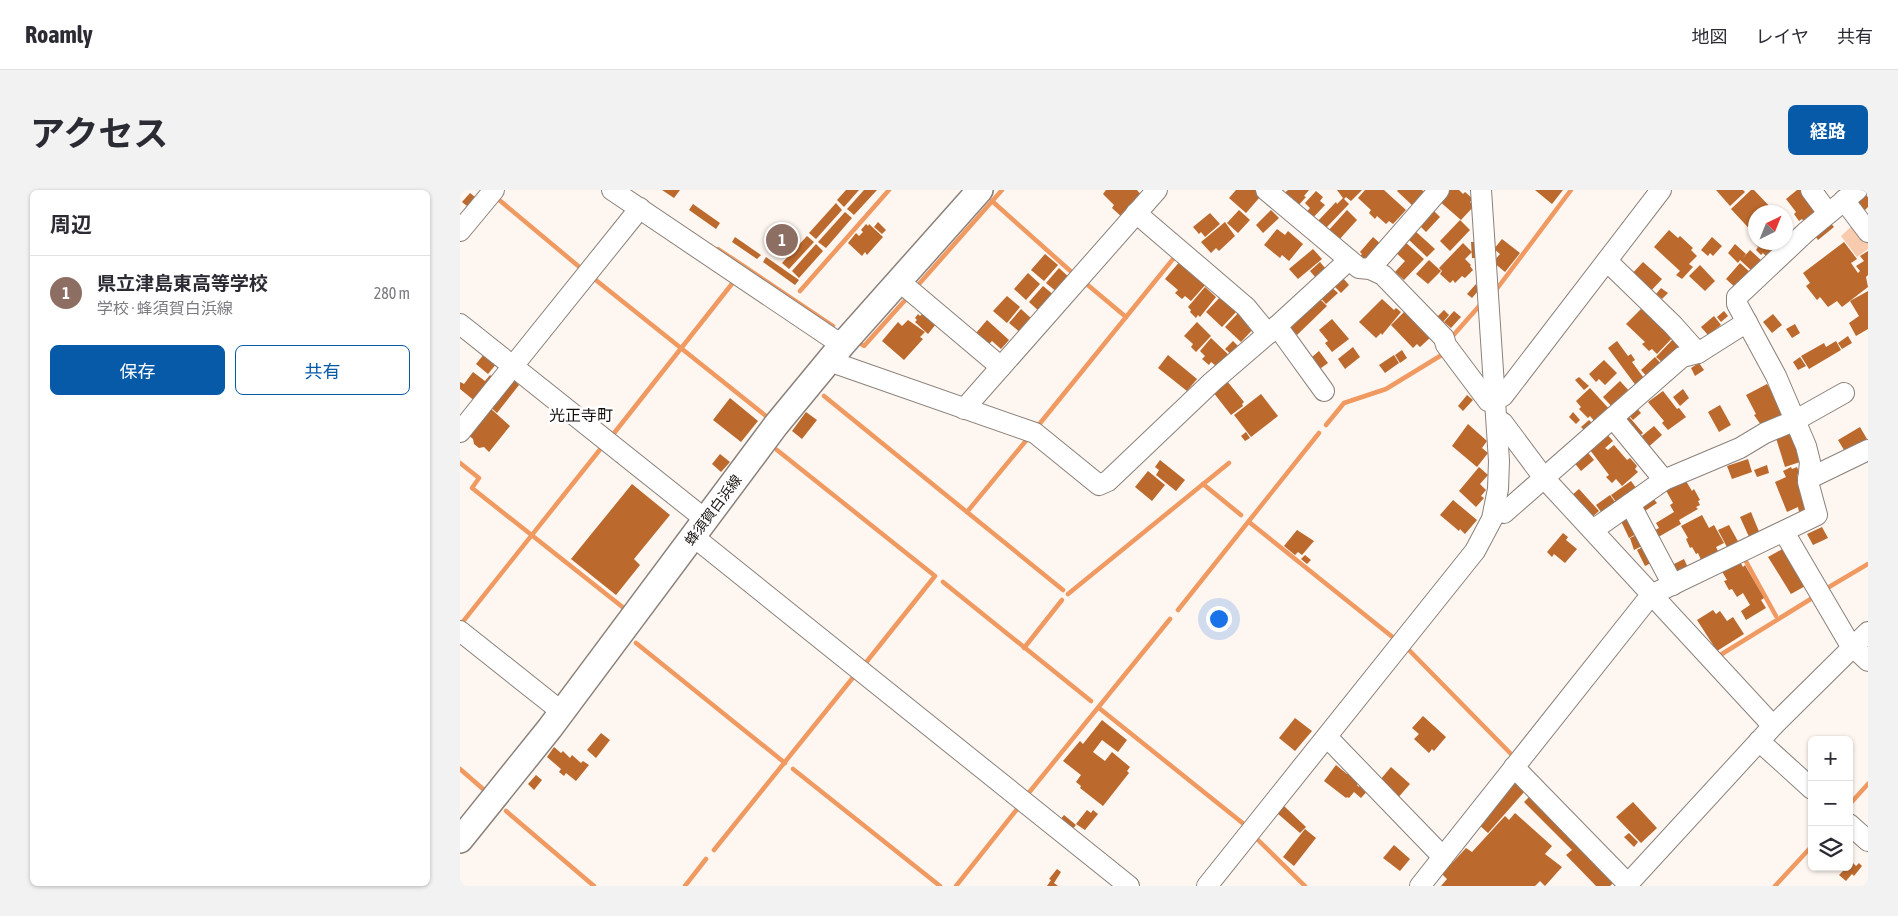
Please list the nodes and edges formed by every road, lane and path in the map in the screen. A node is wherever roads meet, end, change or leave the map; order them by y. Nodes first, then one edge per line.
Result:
1 (494, 190) edge
2 (612, 190) edge
3 (980, 190) edge
4 (1157, 190) edge
5 (1439, 190) edge
6 (1481, 190) edge
7 (1661, 190) edge
8 (1810, 190) edge
9 (1272, 192) edge
10 (1851, 195) edge
11 (640, 208) junction
12 (1136, 213) junction
13 (1828, 213) junction
14 (460, 231) edge
15 (1868, 232) edge
16 (1349, 260) junction
17 (1607, 261) junction
18 (1370, 269) junction
19 (899, 281) junction
20 (1747, 322) junction
21 (460, 324) edge
22 (1272, 330) junction
23 (836, 353) junction
24 (1698, 353) junction
25 (513, 366) junction
26 (1001, 367) junction
27 (1324, 391) dead end
28 (1844, 393) dead end
29 (964, 409) junction
30 (1496, 410) junction
31 (1613, 418) junction
32 (1796, 420) junction
33 (460, 432) edge
34 (1868, 450) edge
35 (1544, 478) junction
36 (1808, 479) junction
37 (1664, 480) junction
38 (1630, 504) junction
39 (1494, 510) junction
40 (700, 528) junction
41 (1593, 530) junction
42 (1784, 532) junction
43 (1673, 585) junction
44 (1651, 595) junction
45 (460, 631) edge
46 (1868, 632) edge
47 (1852, 648) junction
48 (1868, 662) edge
49 (562, 712) junction
50 (1773, 726) junction
51 (1327, 737) junction
52 (1759, 741) junction
53 (1514, 767) junction
54 (1808, 785) edge
55 (1851, 826) edge
56 (460, 840) edge
57 (1868, 841) edge
58 (1443, 856) junction
59 (1627, 885) edge
60 (1129, 886) edge
61 (1207, 886) edge
62 (1420, 886) edge

1 - 14 street
2 - 11 street
3 - 19 main road, 蜂須賀白浜線
4 - 12 street
5 - 18 street
6 - 30 street
7 - 17 street
8 - 13 street
9 - 16 street
10 - 13 street
10 - 15 street
11 - 23 street
11 - 25 street
12 - 22 street
12 - 26 street
13 - 20 street
16 - 18 street
16 - 22 street
17 - 24 street
17 - 30 street
18 - 30 street
19 - 23 main road, 蜂須賀白浜線
19 - 26 street
20 - 24 street
20 - 32 street
21 - 25 street
22 - 27 street
22 - 29 street
23 - 29 street
23 - 40 main road, 蜂須賀白浜線
24 - 31 street
25 - 33 street
25 - 40 street
26 - 29 street
28 - 32 street
30 - 35 street
30 - 39 street
31 - 35 street
31 - 37 street
32 - 36 street
32 - 37 street
34 - 36 street
35 - 39 street
35 - 41 street
36 - 42 street
37 - 38 street
38 - 41 street
38 - 43 street
39 - 51 street
40 - 49 main road, 蜂須賀白浜線
40 - 60 street
41 - 44 street
42 - 43 street
42 - 47 street
43 - 44 street
44 - 50 street
44 - 53 street
45 - 49 street
46 - 47 street
47 - 48 street
47 - 50 street
49 - 56 main road, 蜂須賀白浜線
50 - 52 street
51 - 58 street
51 - 61 street
52 - 54 street
52 - 59 street
53 - 58 street
53 - 59 street
55 - 57 street
58 - 62 street

